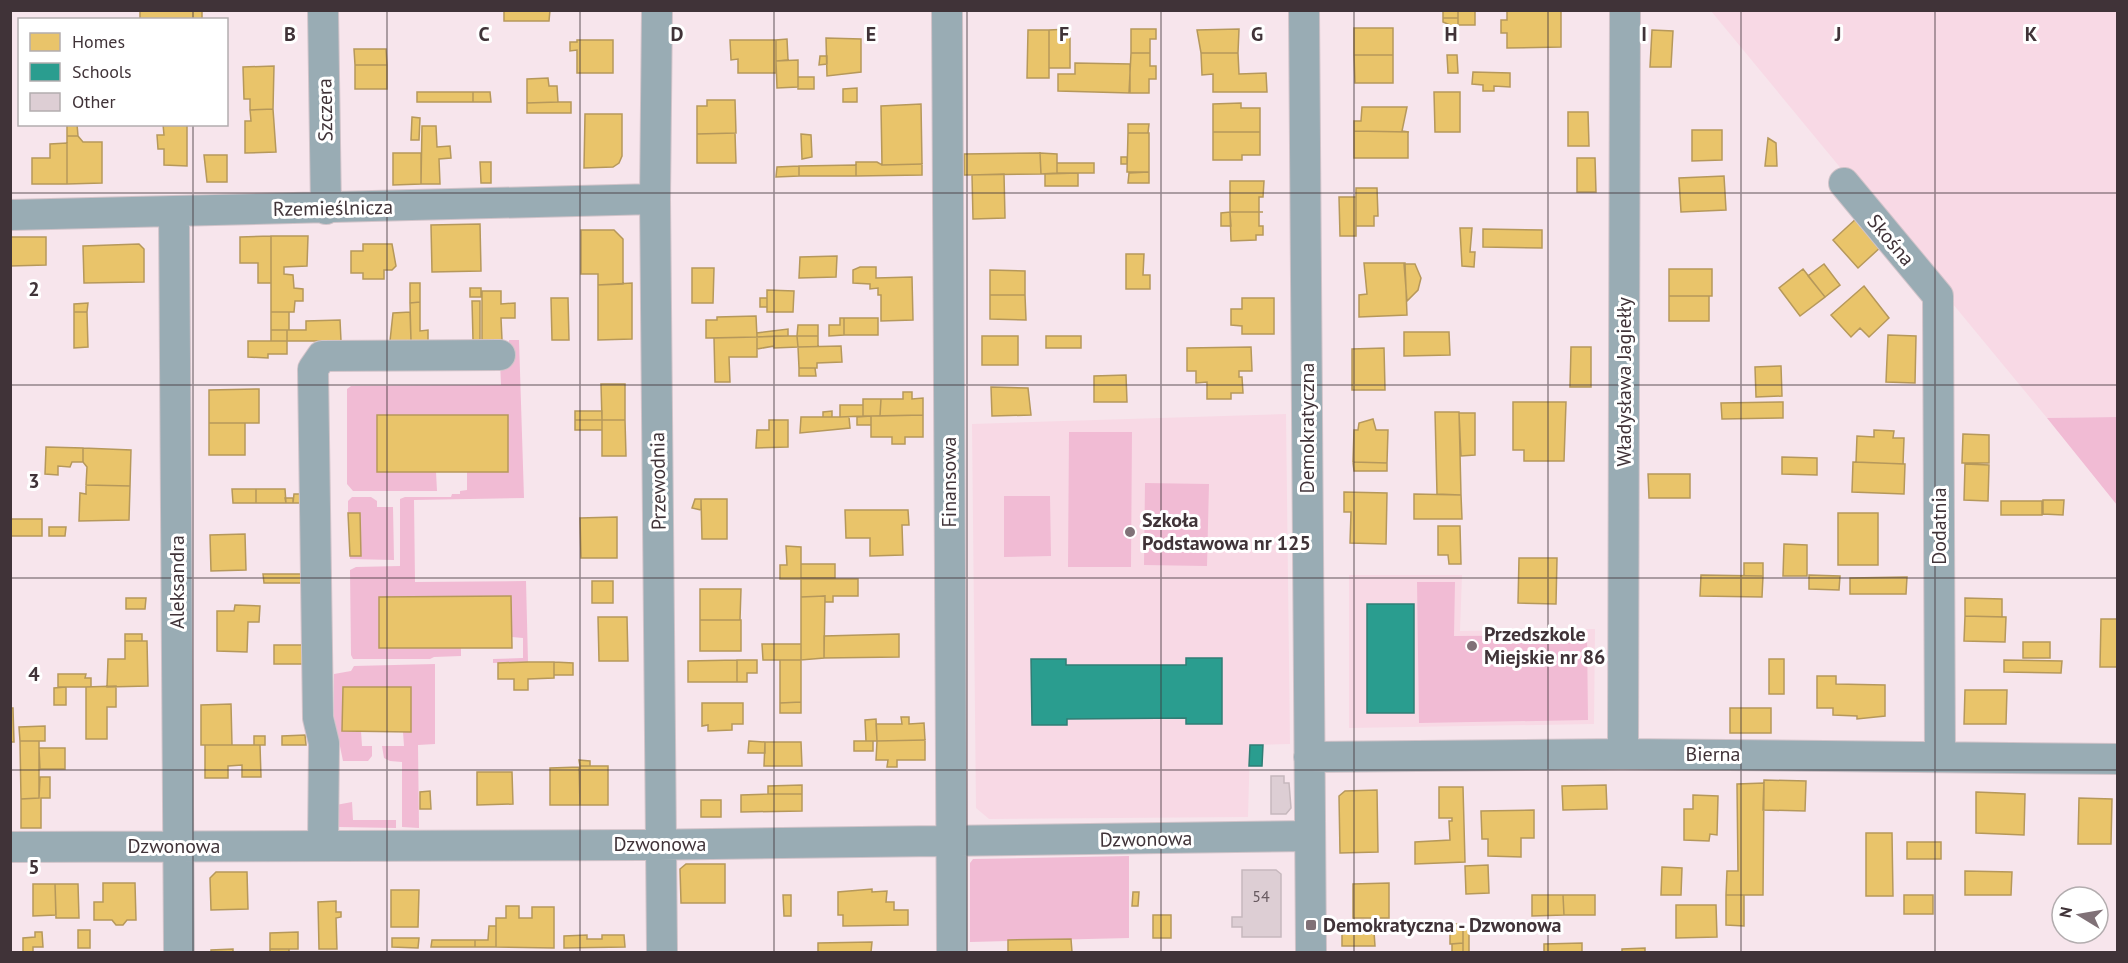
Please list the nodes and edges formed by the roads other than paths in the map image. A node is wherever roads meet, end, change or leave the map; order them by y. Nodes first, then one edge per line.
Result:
1 (323, 10) edge
2 (657, 10) edge
3 (947, 10) edge
4 (1304, 10) edge
5 (1625, 10) edge
6 (1844, 183) dead end
7 (655, 199) junction
8 (326, 209) junction
9 (174, 212) junction
10 (10, 215) edge
11 (1938, 296) joint
12 (500, 355) dead end
13 (1623, 754) junction
14 (1940, 756) junction
15 (1309, 757) junction
16 (2118, 759) edge
17 (1310, 836) junction
18 (952, 842) junction
19 (662, 844) junction
20 (178, 846) junction
21 (323, 846) junction
22 (10, 847) edge
23 (179, 952) edge
24 (662, 952) edge
25 (952, 952) edge
26 (1311, 952) edge

1 - 8 street, Szczera
2 - 7 street, Przewodnia
3 - 18 street, Finansowa
4 - 15 street, Demokratyczna
5 - 13 street, Władysława Jagiełły
6 - 11 street, Skośna
7 - 8 street, Rzemieślnicza
7 - 19 street, Przewodnia
8 - 9 street, Rzemieślnicza
9 - 10 street, Rzemieślnicza
9 - 20 street, Aleksandra
11 - 14 street, Dodatnia
12 - 21 street
13 - 14 street, Bierna
13 - 15 street, Bierna
14 - 16 street, Bierna
15 - 17 street, Demokratyczna
17 - 18 street, Dzwonowa
17 - 26 street, Demokratyczna
18 - 19 street, Dzwonowa
18 - 25 street, Finansowa
19 - 21 street, Dzwonowa
19 - 24 street, Przewodnia
20 - 21 street, Dzwonowa
20 - 22 street, Dzwonowa
20 - 23 street, Aleksandra

